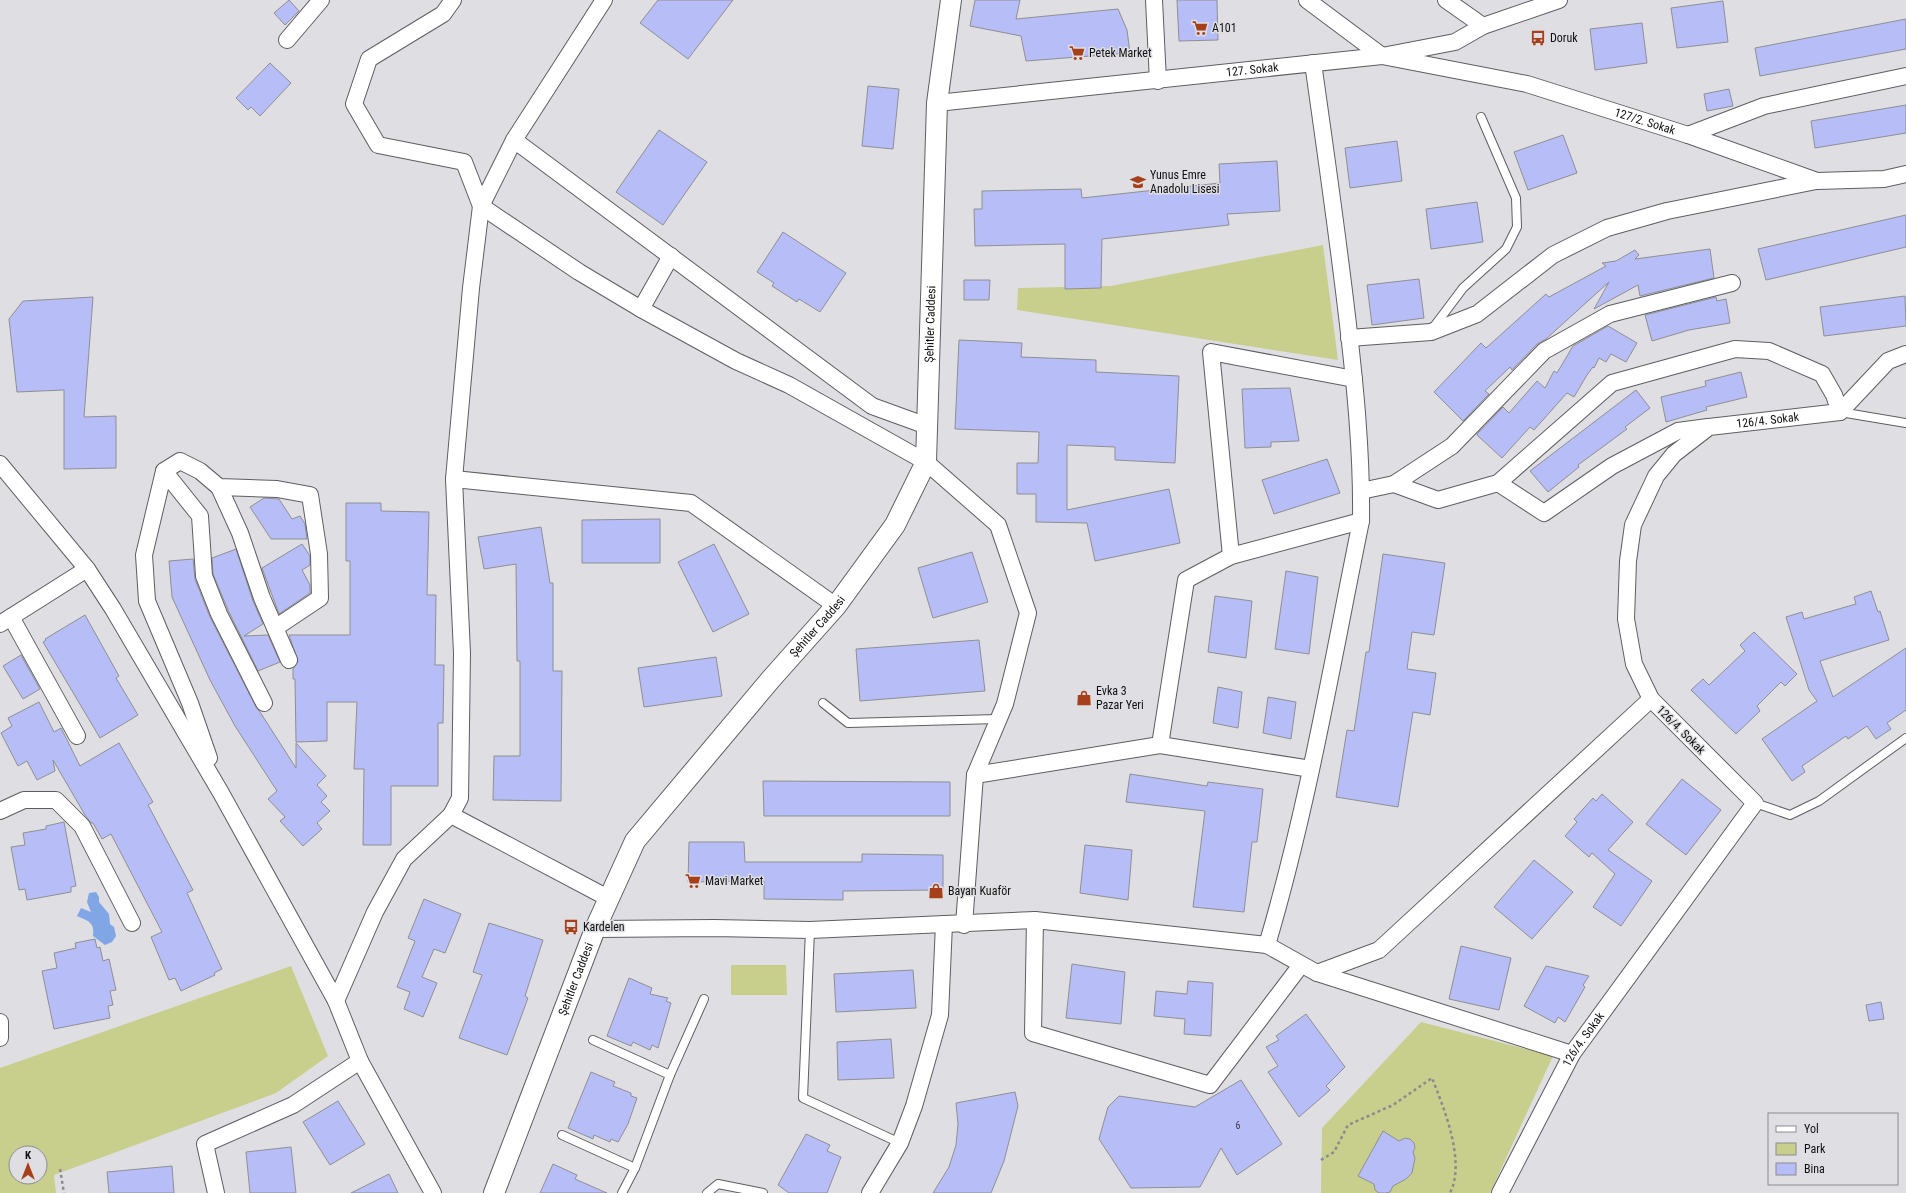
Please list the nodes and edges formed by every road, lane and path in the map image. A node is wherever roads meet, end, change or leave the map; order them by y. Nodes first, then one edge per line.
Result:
1 (321, 0) edge
2 (453, 0) edge
3 (604, 0) edge
4 (951, 0) edge
5 (1154, 0) edge
6 (1307, 0) edge
7 (1446, 0) edge
8 (1559, 0) edge
9 (1483, 26) junction
10 (287, 40) dead end
11 (1382, 56) junction
12 (1313, 63) junction
13 (1906, 76) edge
14 (1158, 81) junction
15 (937, 103) junction
16 (1481, 117) dead end
17 (1688, 135) junction
18 (514, 140) junction
19 (1906, 174) edge
20 (1817, 181) junction
21 (481, 206) junction
22 (671, 256) junction
23 (1732, 283) dead end
24 (641, 308) junction
25 (1430, 332) junction
26 (1350, 338) junction
27 (1906, 354) edge
28 (1354, 379) junction
29 (1840, 412) junction
30 (1906, 423) edge
31 (927, 426) junction
32 (1709, 427) junction
33 (926, 462) junction
34 (0, 464) edge
35 (164, 471) junction
36 (454, 479) junction
37 (1498, 482) junction
38 (1394, 484) junction
39 (219, 487) junction
40 (1361, 491) junction
41 (1360, 522) junction
42 (1231, 556) junction
43 (87, 569) junction
44 (836, 606) junction
45 (6, 621) edge
46 (275, 628) junction
47 (289, 660) dead end
48 (1651, 699) junction
49 (823, 702) dead end
50 (264, 703) dead end
51 (998, 719) junction
52 (77, 736) dead end
53 (1906, 738) edge
54 (1160, 745) junction
55 (1311, 769) junction
56 (975, 775) junction
57 (221, 793) junction
58 (1755, 803) junction
59 (0, 811) edge
60 (451, 815) junction
61 (608, 898) junction
62 (1035, 920) junction
63 (132, 924) dead end
64 (944, 924) junction
65 (964, 925) junction
66 (595, 929) junction
67 (810, 930) junction
68 (1267, 945) junction
69 (1301, 965) junction
70 (1317, 973) junction
71 (704, 999) dead end
72 (336, 1001) junction
73 (0, 1022) edge
74 (0, 1038) edge
75 (593, 1040) dead end
76 (1572, 1054) junction
77 (360, 1061) junction
78 (670, 1076) junction
79 (562, 1135) dead end
80 (900, 1144) junction
81 (1321, 1160) dead end
82 (635, 1168) junction
83 (60, 1169) dead end
84 (64, 1193) edge
85 (216, 1193) edge
86 (433, 1193) edge
87 (494, 1193) edge
88 (622, 1193) edge
89 (707, 1193) edge
90 (763, 1193) edge
91 (870, 1193) edge
92 (1450, 1193) edge
93 (1500, 1193) edge

1 - 10 street
2 - 21 street
3 - 18 street
4 - 15 street, Şehitler Caddesi
5 - 14 street
6 - 11 street
7 - 9 street
8 - 9 street, 127. Sokak
9 - 11 street, 127. Sokak
11 - 12 street, 127. Sokak
11 - 17 street, 127/2. Sokak
12 - 14 street, 127. Sokak
12 - 26 street
13 - 17 street
14 - 15 street, 127. Sokak
15 - 31 street, Şehitler Caddesi
16 - 25 lane
17 - 20 street, 127/2. Sokak
18 - 21 street
18 - 22 street
19 - 20 street, 127/2. Sokak
20 - 25 street
21 - 24 street
21 - 36 street
22 - 24 street
22 - 31 street
23 - 38 street
24 - 33 street
25 - 26 street
26 - 28 street
27 - 29 street
28 - 40 street
28 - 42 street
29 - 30 lane
29 - 32 street, 126/4. Sokak
29 - 37 street
31 - 33 street, Şehitler Caddesi
32 - 37 street
32 - 48 street, 126/4. Sokak
33 - 44 street, Şehitler Caddesi
33 - 51 street
34 - 43 street
35 - 39 street
35 - 50 street
35 - 57 street
36 - 44 street
36 - 60 street
37 - 38 street
38 - 40 street
39 - 46 street
39 - 46 street
40 - 41 street
41 - 42 street
41 - 55 street
42 - 54 street
43 - 45 street
43 - 57 street
44 - 61 street, Şehitler Caddesi
45 - 52 street
46 - 47 street
48 - 58 street, 126/4. Sokak
48 - 70 street
49 - 51 lane
51 - 56 street
53 - 58 lane
54 - 55 street
54 - 56 street
55 - 68 street
56 - 65 street
57 - 72 street
58 - 76 street, 126/4. Sokak
59 - 63 street
60 - 61 street
60 - 72 street
61 - 66 street, Şehitler Caddesi
62 - 65 street
62 - 68 street
62 - 69 street
64 - 65 street
64 - 67 street
64 - 80 street
66 - 67 street
66 - 87 street, Şehitler Caddesi
67 - 80 lane
68 - 69 street
69 - 70 street
70 - 76 street
71 - 78 lane
72 - 77 street
73 - 74 street
75 - 78 lane
76 - 93 street, 126/4. Sokak
77 - 85 street
77 - 86 street
78 - 82 lane
79 - 82 lane
80 - 91 street
81 - 92 path
82 - 88 lane
83 - 84 path
89 - 90 lane

